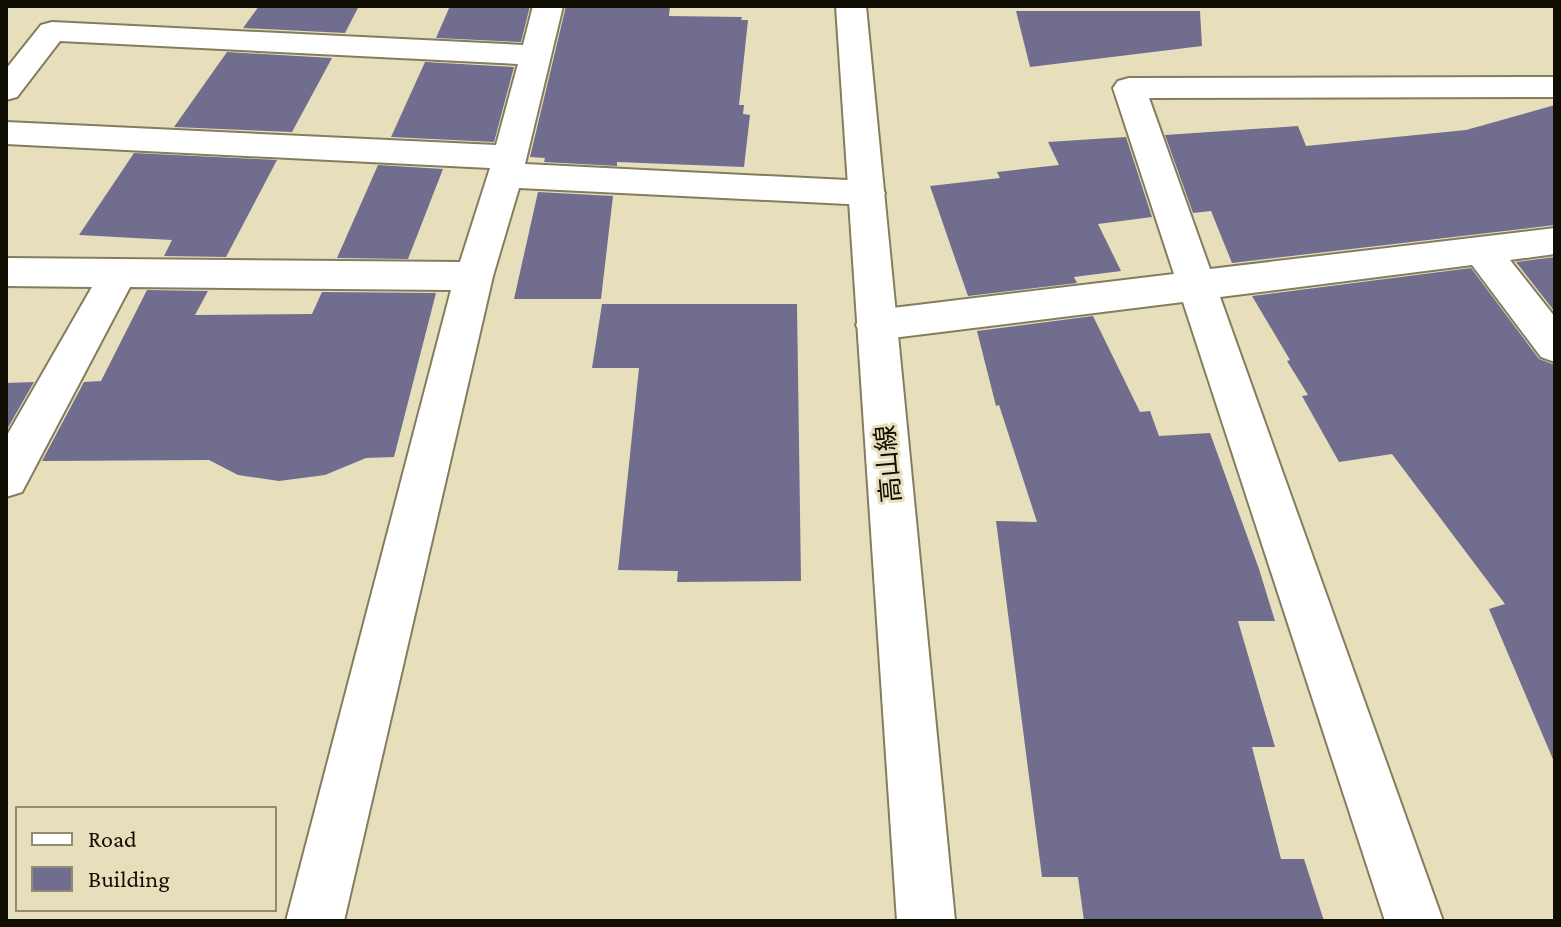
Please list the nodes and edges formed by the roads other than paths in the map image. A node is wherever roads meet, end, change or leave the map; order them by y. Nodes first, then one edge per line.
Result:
1 (548, 6) edge
2 (851, 6) edge
3 (535, 55) junction
4 (18, 59) edge
5 (1555, 87) edge
6 (6, 90) edge
7 (6, 133) edge
8 (507, 166) junction
9 (867, 193) junction
10 (1555, 241) edge
11 (1481, 250) junction
12 (6, 272) edge
13 (118, 274) junction
14 (474, 276) junction
15 (1195, 285) junction
16 (876, 325) junction
17 (1555, 346) edge
18 (6, 478) edge
19 (315, 921) edge
20 (926, 921) edge
21 (1414, 921) edge

1 - 3 street
2 - 9 street, 高山線
3 - 4 street
3 - 8 street
4 - 6 street
5 - 15 street
7 - 8 street
8 - 9 street
8 - 14 street
9 - 16 street, 高山線
10 - 11 street
11 - 15 street
11 - 17 street
12 - 13 street
13 - 14 street
13 - 18 street
14 - 19 street
15 - 16 street
15 - 21 street
16 - 20 street, 高山線

